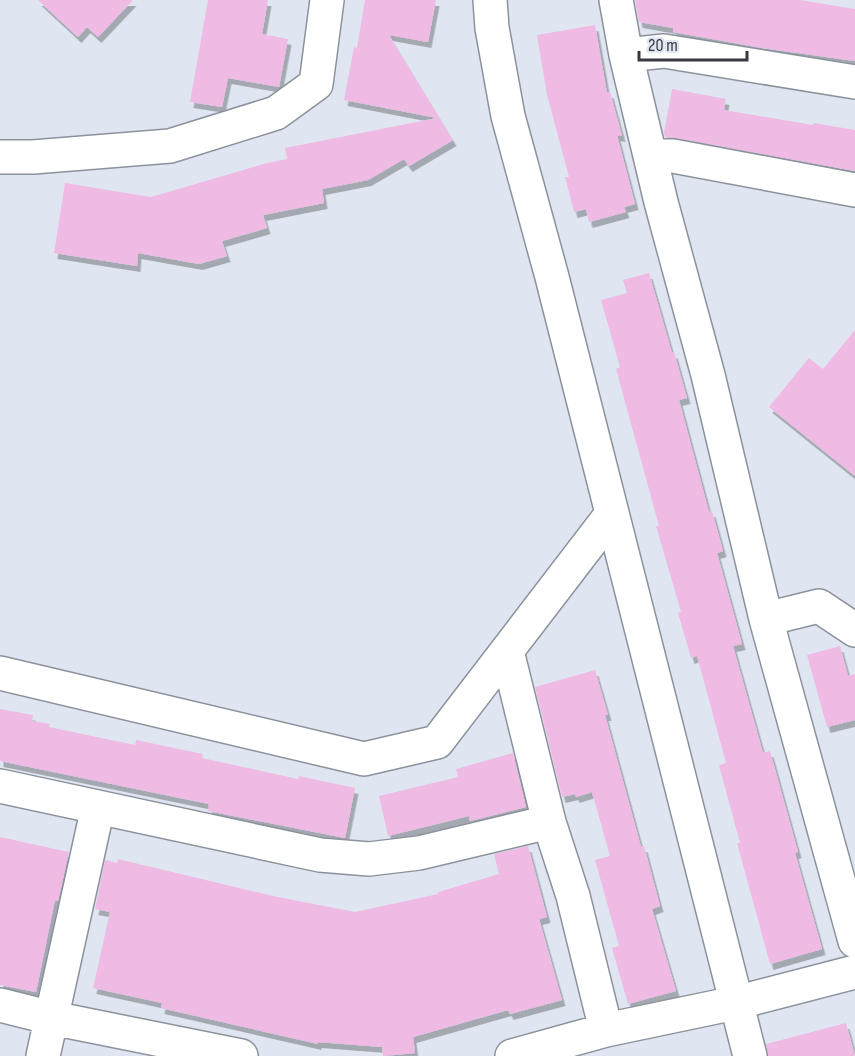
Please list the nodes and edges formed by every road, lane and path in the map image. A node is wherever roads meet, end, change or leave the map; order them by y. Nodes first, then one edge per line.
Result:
1 (327, 0) edge
2 (490, 0) edge
3 (616, 0) edge
4 (626, 55) junction
5 (855, 82) edge
6 (650, 156) junction
7 (0, 157) edge
8 (855, 190) edge
9 (611, 515) junction
10 (766, 619) junction
11 (855, 630) edge
12 (507, 651) junction
13 (0, 673) edge
14 (0, 786) edge
15 (98, 807) junction
16 (549, 822) junction
17 (855, 940) edge
18 (855, 972) edge
19 (735, 1003) junction
20 (0, 1005) edge
21 (52, 1018) junction
22 (606, 1030) junction
23 (43, 1056) edge
24 (241, 1056) edge
25 (512, 1056) edge
26 (750, 1056) edge

1 - 7 street
2 - 9 street
3 - 4 street
4 - 5 street
4 - 6 street
6 - 8 street
6 - 10 street
9 - 12 street
9 - 19 street
10 - 11 street
10 - 17 street
12 - 13 street
12 - 16 street
14 - 15 street
15 - 16 street
15 - 21 street
16 - 22 street
18 - 19 street
19 - 22 street
19 - 26 street
20 - 21 street
21 - 23 street
21 - 24 street
22 - 25 street

